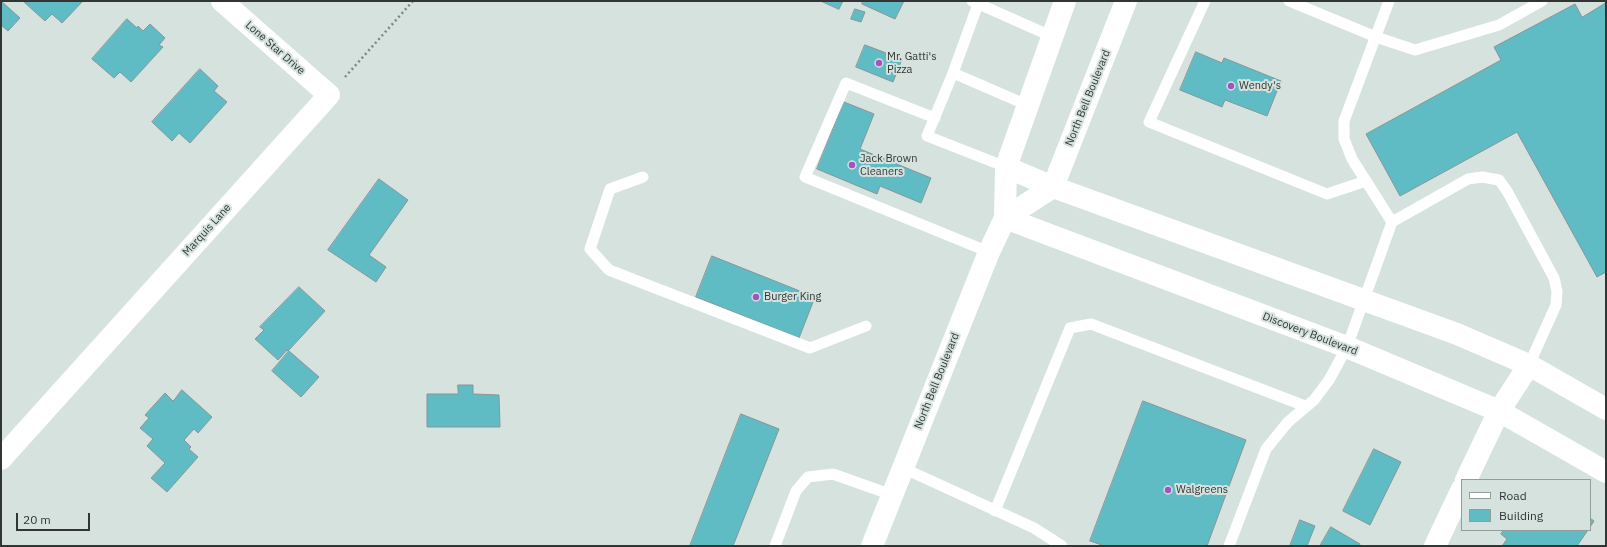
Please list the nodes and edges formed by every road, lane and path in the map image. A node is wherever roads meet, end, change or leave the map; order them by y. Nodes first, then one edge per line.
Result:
1 (222, 1) edge
2 (413, 1) edge
3 (1065, 1) edge
4 (1126, 1) edge
5 (1205, 1) edge
6 (1289, 1) edge
7 (1389, 1) edge
8 (1542, 1) edge
9 (975, 2) edge
10 (1053, 37) junction
11 (1376, 37) junction
12 (953, 73) junction
13 (329, 95) junction
14 (1027, 105) junction
15 (935, 118) junction
16 (1006, 167) junction
17 (643, 178) dead end
18 (1366, 181) junction
19 (1053, 187) junction
20 (1004, 218) junction
21 (1392, 222) junction
22 (989, 252) junction
23 (1364, 300) junction
24 (866, 326) dead end
25 (1347, 347) junction
26 (1529, 365) junction
27 (1305, 406) junction
28 (1606, 409) edge
29 (1499, 411) junction
30 (1, 459) edge
31 (902, 468) junction
32 (1606, 472) edge
33 (1466, 479) edge
34 (1461, 491) edge
35 (892, 495) junction
36 (995, 511) junction
37 (775, 546) edge
38 (872, 546) edge
39 (1062, 546) edge
40 (1229, 546) edge
41 (1435, 546) edge

1 - 13 street, Lone Star Drive
2 - 13 path
3 - 10 street, North Bell Boulevard
4 - 19 street, North Bell Boulevard
5 - 18 lane
6 - 11 lane
7 - 11 lane
8 - 11 lane
9 - 10 lane
9 - 12 lane
10 - 14 street, North Bell Boulevard
11 - 18 lane
12 - 14 lane
12 - 15 lane
13 - 30 street, Marquis Lane
14 - 16 street, North Bell Boulevard
15 - 16 lane
15 - 22 lane
16 - 19 street
16 - 20 street, North Bell Boulevard
17 - 24 lane
18 - 21 lane
19 - 20 street
19 - 23 street
20 - 22 street, North Bell Boulevard
20 - 25 street, Discovery Boulevard
21 - 23 lane
21 - 26 lane
22 - 31 street, North Bell Boulevard
23 - 25 lane
23 - 26 street
25 - 27 lane
25 - 29 street, Discovery Boulevard
26 - 28 street
26 - 29 street
27 - 36 lane
27 - 40 lane
29 - 32 street, Discovery Boulevard
29 - 33 street
31 - 35 street, North Bell Boulevard
31 - 36 lane
34 - 41 street
35 - 37 lane
35 - 38 street, North Bell Boulevard
36 - 39 lane

